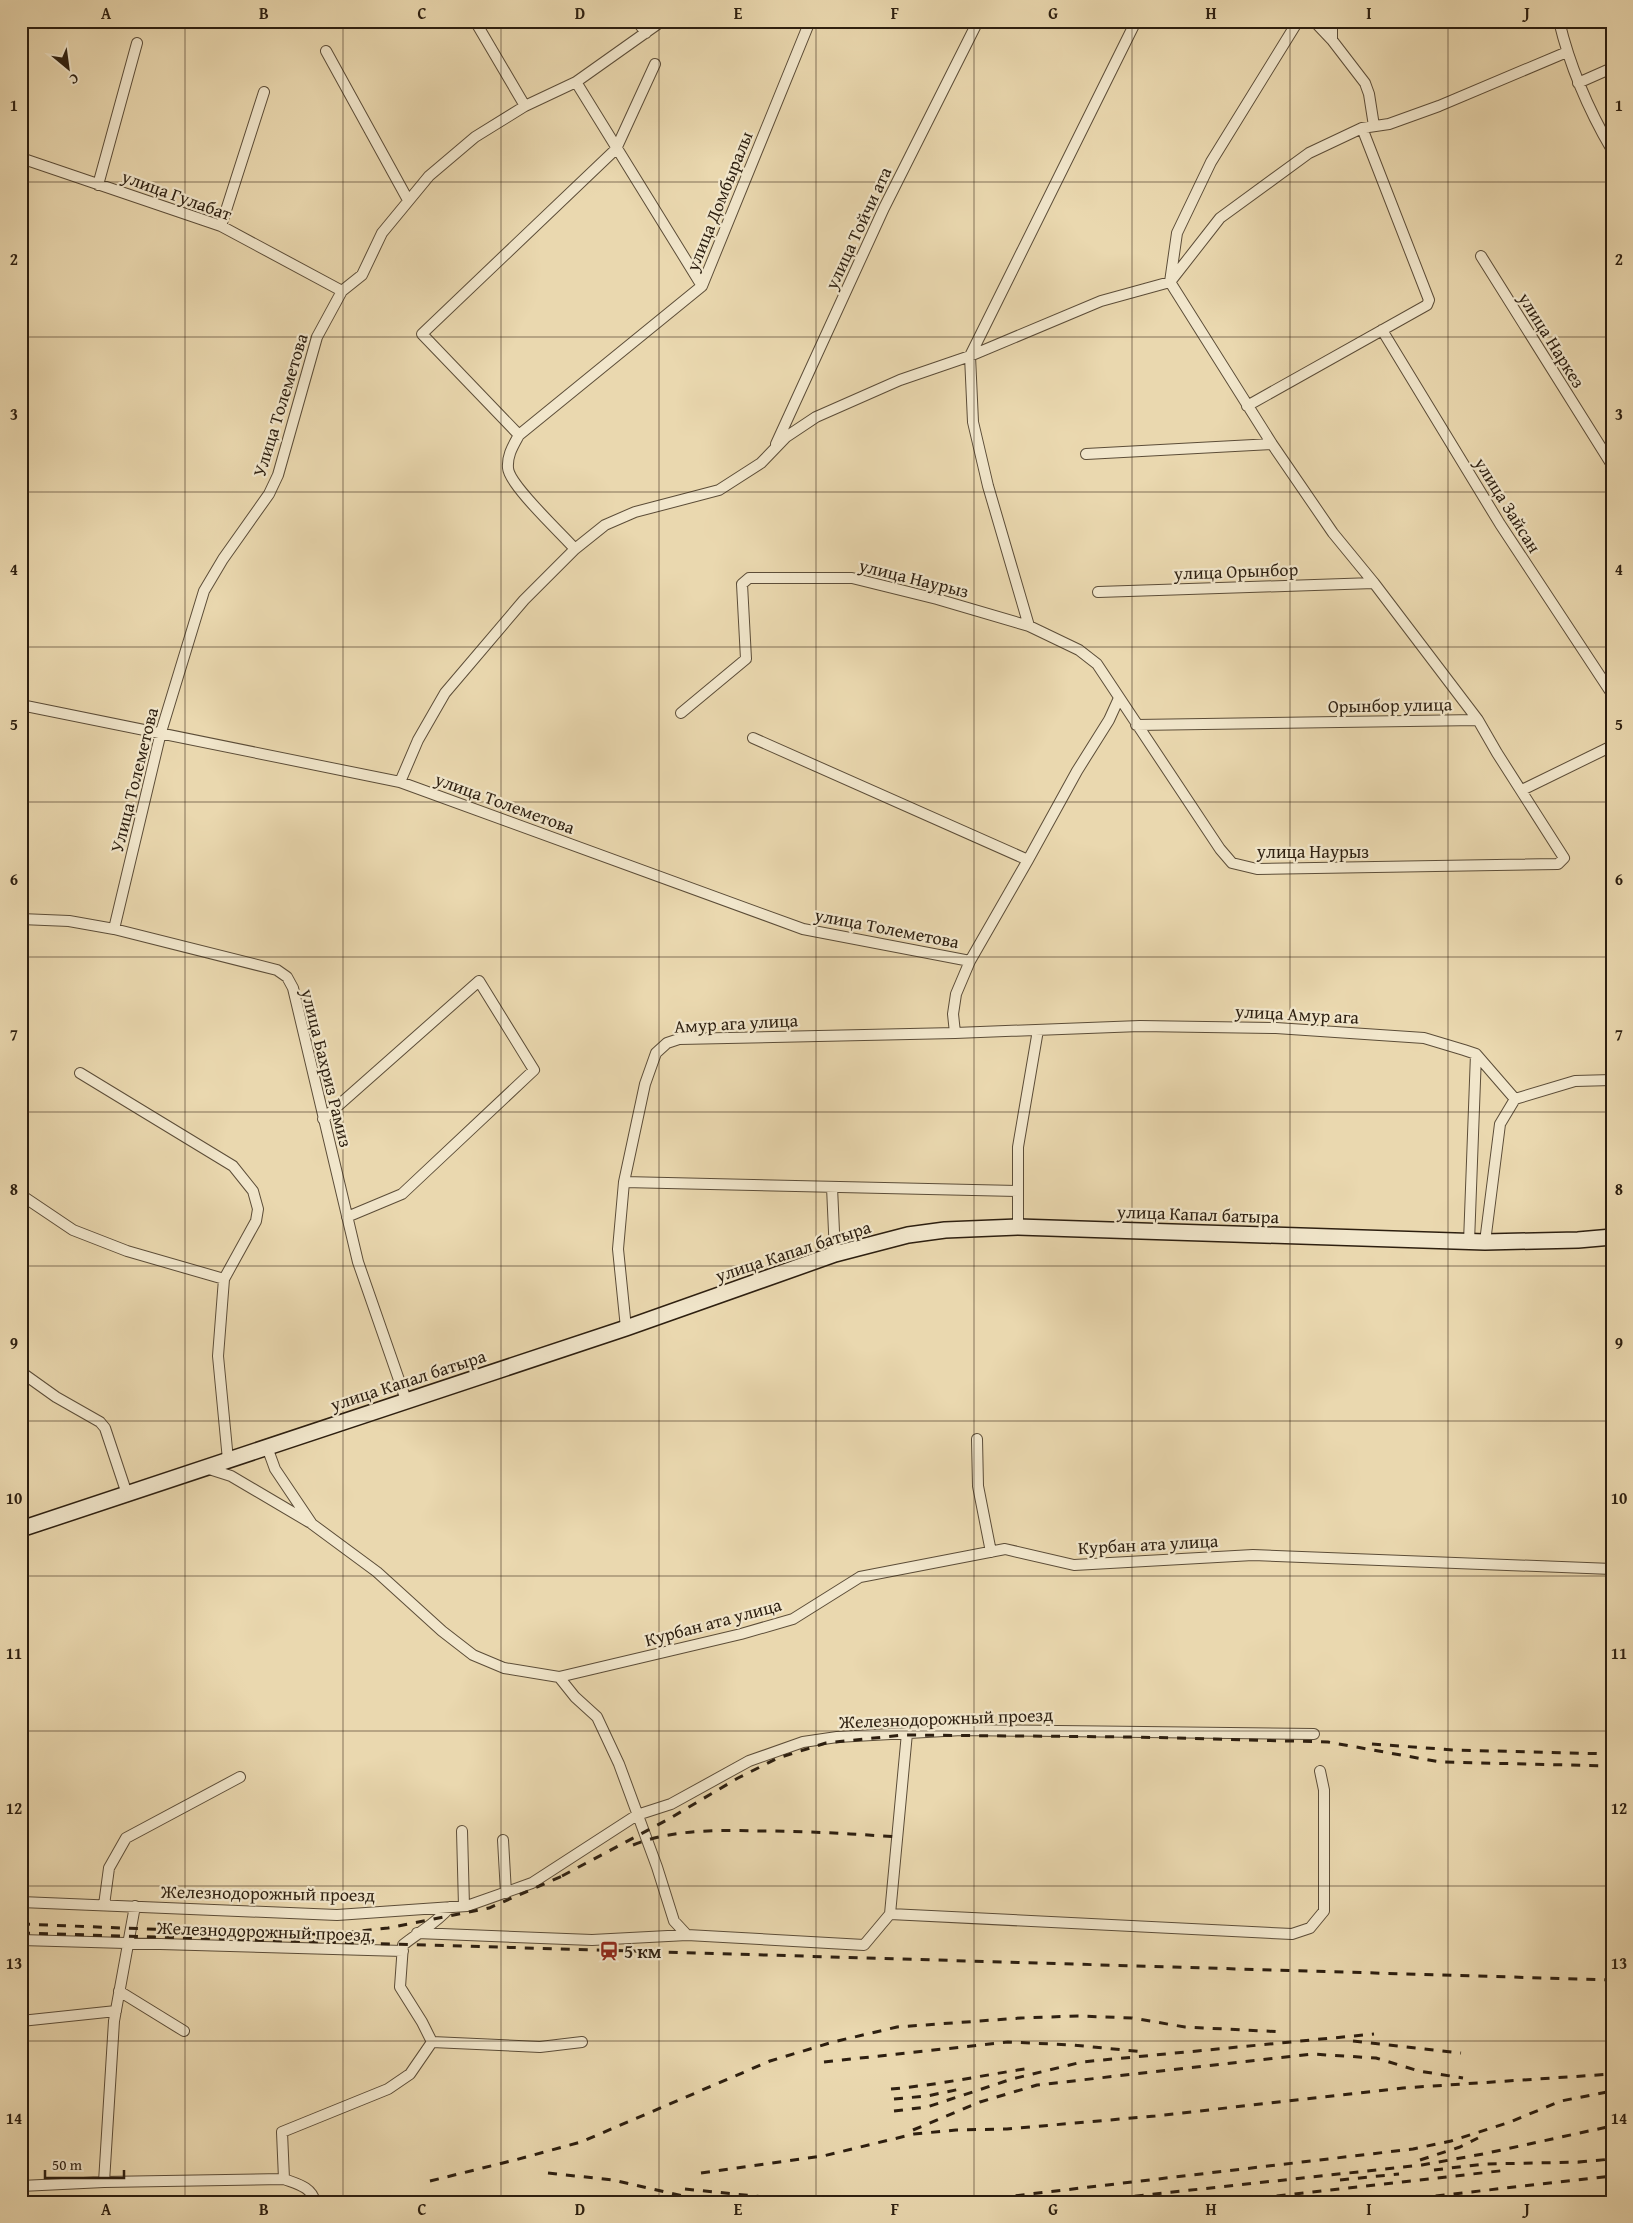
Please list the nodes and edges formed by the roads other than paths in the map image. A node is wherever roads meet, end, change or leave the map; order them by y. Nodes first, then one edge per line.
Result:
1 (475, 21) edge
2 (637, 21) edge
3 (662, 21) edge
4 (810, 21) edge
5 (978, 21) edge
6 (1136, 21) edge
7 (1298, 21) edge
8 (1314, 21) edge
9 (1332, 21) edge
10 (1559, 21) edge
11 (646, 33) junction
12 (1332, 40) junction
13 (136, 43) dead end
14 (326, 51) dead end
15 (1568, 52) junction
16 (655, 64) dead end
17 (1612, 68) edge
18 (576, 82) junction
19 (1578, 83) junction
20 (264, 92) dead end
21 (525, 106) junction
22 (1374, 126) junction
23 (1362, 128) junction
24 (616, 148) junction
25 (1612, 150) edge
26 (21, 158) edge
27 (98, 185) junction
28 (408, 200) junction
29 (221, 226) junction
30 (1481, 256) dead end
31 (1170, 282) junction
32 (702, 286) junction
33 (342, 291) junction
34 (1382, 330) junction
35 (970, 356) junction
36 (1248, 406) junction
37 (519, 435) junction
38 (1272, 444) junction
39 (772, 451) junction
40 (1086, 454) dead end
41 (1612, 465) edge
42 (575, 549) junction
43 (1374, 583) junction
44 (1098, 592) dead end
45 (1029, 626) junction
46 (1612, 694) edge
47 (1118, 698) junction
48 (21, 705) edge
49 (681, 713) dead end
50 (1478, 720) junction
51 (1136, 725) junction
52 (161, 732) junction
53 (753, 738) dead end
54 (1612, 746) edge
55 (400, 782) junction
56 (1522, 790) junction
57 (1028, 860) junction
58 (1563, 860) joint
59 (21, 919) edge
60 (114, 929) junction
61 (970, 961) junction
62 (1038, 1030) junction
63 (955, 1033) junction
64 (1476, 1054) junction
65 (80, 1073) dead end
66 (1612, 1080) edge
67 (1515, 1098) junction
68 (323, 1119) junction
69 (624, 1182) junction
70 (832, 1187) junction
71 (1018, 1191) junction
72 (21, 1195) edge
73 (347, 1217) junction
74 (1018, 1227) junction
75 (1612, 1237) edge
76 (1469, 1242) junction
77 (1486, 1242) junction
78 (835, 1254) junction
79 (224, 1279) junction
80 (626, 1328) junction
81 (21, 1372) edge
82 (406, 1400) junction
83 (977, 1439) dead end
84 (267, 1447) junction
85 (228, 1460) junction
86 (206, 1468) junction
87 (127, 1494) junction
88 (312, 1524) junction
89 (21, 1529) edge
90 (991, 1552) junction
91 (1612, 1569) edge
92 (558, 1677) junction
93 (907, 1733) junction
94 (1314, 1734) dead end
95 (1320, 1771) dead end
96 (240, 1777) dead end
97 (637, 1815) junction
98 (462, 1831) dead end
99 (504, 1840) dead end
100 (506, 1893) junction
101 (21, 1902) edge
102 (104, 1905) junction
103 (135, 1906) junction
104 (464, 1906) junction
105 (450, 1907) junction
106 (890, 1914) junction
107 (417, 1933) junction
108 (687, 1936) junction
109 (21, 1940) edge
110 (128, 1943) junction
111 (403, 1951) junction
112 (119, 1991) junction
113 (116, 2011) junction
114 (21, 2021) edge
115 (184, 2031) dead end
116 (432, 2042) junction
117 (582, 2042) dead end
118 (284, 2179) junction
119 (104, 2182) junction
120 (21, 2186) edge
121 (315, 2202) edge

1 - 21 street
2 - 11 street
3 - 11 street, Улица Толеметова
4 - 32 street, улица Домбыралы
5 - 39 street, улица Тойчи ата
6 - 35 street
7 - 31 street
8 - 12 street
9 - 12 street
10 - 15 street
11 - 18 street, Улица Толеметова
12 - 22 street
13 - 27 street
14 - 28 street
15 - 19 street
15 - 22 street
16 - 24 street
17 - 19 street
18 - 21 street, Улица Толеметова
18 - 24 street
19 - 25 street
20 - 29 street
21 - 28 street, Улица Толеметова
22 - 23 street
23 - 31 street
23 - 34 street
24 - 32 street
24 - 37 street
26 - 27 street, улица Гулабат
27 - 29 street, улица Гулабат
28 - 33 street, Улица Толеметова
29 - 33 street, улица Гулабат
30 - 41 street, улица Наркез
31 - 35 street
31 - 36 street
32 - 37 street, улица Домбыралы
33 - 52 street, Улица Толеметова
34 - 36 street
34 - 46 street, улица Зайсан
35 - 39 street
35 - 45 street
36 - 38 street
37 - 42 street, улица Домбыралы
38 - 40 street
38 - 43 street
39 - 42 street
42 - 55 street
43 - 44 street, улица Орынбор
43 - 50 street
45 - 47 street, улица Наурыз
45 - 49 street, улица Наурыз
47 - 51 street, улица Наурыз
47 - 57 street
48 - 52 street, улица Толеметова
50 - 51 street, Орынбор улица
50 - 56 street, Орынбор улица
51 - 58 street, улица Наурыз
52 - 55 street, улица Толеметова
52 - 60 street, Улица Толеметова
53 - 57 street
54 - 56 street
55 - 61 street, улица Толеметова
56 - 58 street, Орынбор улица
57 - 61 street
59 - 60 street, улица Бахриз Рамиз
60 - 68 street, улица Бахриз Рамиз
61 - 63 street
62 - 63 street, улица Амур ага
62 - 64 street, улица Амур ага
62 - 71 street
63 - 69 street, Амур ага улица
64 - 67 street
64 - 76 street
65 - 79 street
66 - 67 street
67 - 77 street
68 - 73 street, улица Бахриз Рамиз
68 - 73 street
69 - 70 street
69 - 80 street, Амур ага улица
70 - 71 street
70 - 78 street
71 - 74 street
72 - 79 street
73 - 82 street, улица Бахриз Рамиз
74 - 76 main road, улица Капал батыра
74 - 78 main road, улица Капал батыра
75 - 77 main road, улица Капал батыра
76 - 77 main road, улица Капал батыра
78 - 80 main road, улица Капал батыра
79 - 85 street
80 - 82 main road, улица Капал батыра
81 - 87 street
82 - 84 main road, улица Капал батыра
83 - 90 street
84 - 85 main road, улица Капал батыра
84 - 88 street
85 - 86 main road, улица Капал батыра
86 - 87 main road, улица Капал батыра
86 - 88 street
87 - 89 main road, улица Капал батыра
88 - 92 street
90 - 91 street, Курбан ата улица
90 - 92 street, Курбан ата улица
92 - 97 street
93 - 94 street, Железнодорожный проезд
93 - 97 street, Железнодорожный проезд
93 - 106 street
95 - 106 street
96 - 102 street
97 - 100 street, Железнодорожный проезд
97 - 108 street
98 - 104 street
99 - 100 street
100 - 104 street, Железнодорожный проезд
101 - 102 street, Железнодорожный проезд
102 - 103 street, Железнодорожный проезд
103 - 105 street, Железнодорожный проезд
103 - 110 street, Железнодорожный проезд,
104 - 105 street, Железнодорожный проезд
105 - 107 street
106 - 108 street
107 - 108 street
107 - 111 street
109 - 110 street, Железнодорожный проезд,
110 - 111 street, Железнодорожный проезд,
110 - 112 street, Железнодорожный проезд,
111 - 116 street
112 - 113 street, Железнодорожный проезд,
112 - 115 street
113 - 114 street
113 - 119 street, Железнодорожный проезд,
116 - 117 street
116 - 118 street
118 - 119 street
118 - 121 street
119 - 120 street

